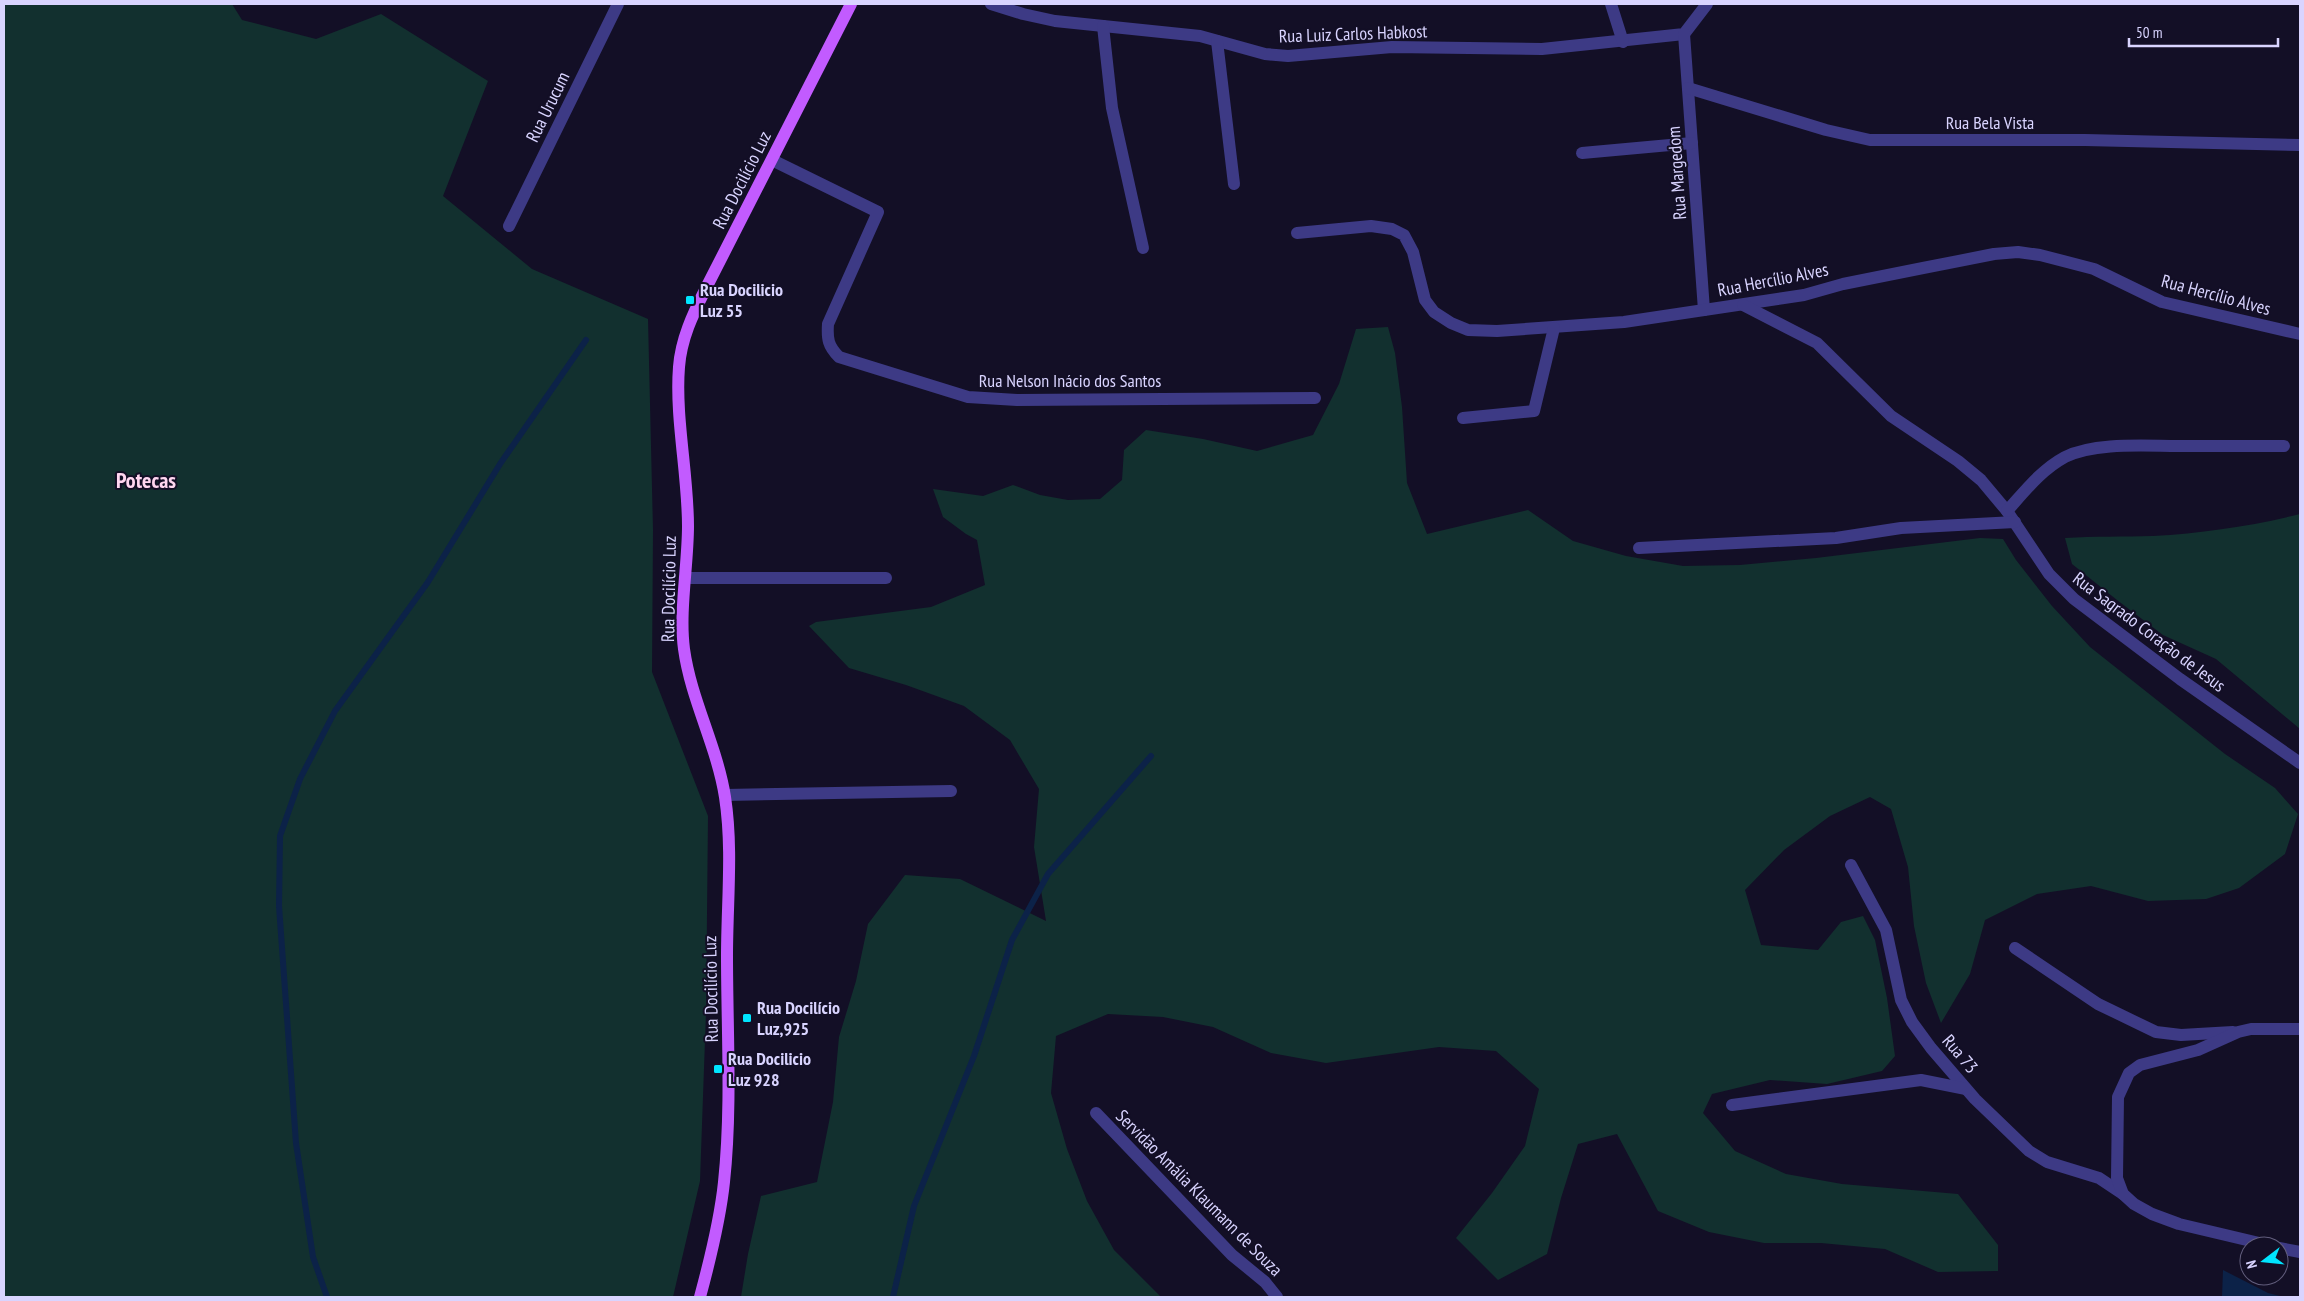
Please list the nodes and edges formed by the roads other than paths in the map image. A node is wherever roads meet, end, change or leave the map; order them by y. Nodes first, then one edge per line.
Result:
1 (618, 4) edge
2 (851, 4) edge
3 (990, 4) edge
4 (1611, 4) edge
5 (1707, 4) edge
6 (1103, 26) junction
7 (1684, 34) junction
8 (1217, 41) junction
9 (1623, 42) junction
10 (1688, 88) junction
11 (1692, 143) junction
12 (2300, 145) edge
13 (1582, 153) dead end
14 (772, 160) junction
15 (1234, 184) dead end
16 (509, 226) dead end
17 (1297, 233) dead end
18 (1143, 248) dead end
19 (1743, 305) junction
20 (1704, 310) junction
21 (1554, 328) junction
22 (2300, 334) edge
23 (1315, 398) dead end
24 (1463, 418) dead end
25 (2284, 446) dead end
26 (2007, 511) junction
27 (2015, 522) junction
28 (1639, 548) dead end
29 (686, 578) junction
30 (886, 578) dead end
31 (2300, 763) edge
32 (950, 791) dead end
33 (725, 795) junction
34 (1851, 865) dead end
35 (2015, 948) dead end
36 (2300, 1029) edge
37 (2238, 1032) junction
38 (1966, 1088) junction
39 (1732, 1105) dead end
40 (1096, 1114) dead end
41 (2123, 1194) junction
42 (2239, 1238) edge
43 (700, 1297) edge
44 (1277, 1297) edge

1 - 16 street, Rua Urucum
2 - 14 main road, Rua Docilício Luz
3 - 6 street, Rua Luiz Carlos Habkost
4 - 9 street
5 - 7 street
6 - 8 street, Rua Luiz Carlos Habkost
6 - 18 street
7 - 9 street, Rua Luiz Carlos Habkost
7 - 10 street, Rua Margedom
8 - 9 street, Rua Luiz Carlos Habkost
8 - 15 street
10 - 11 street, Rua Margedom
10 - 12 street, Rua Bela Vista
11 - 13 street
11 - 20 street, Rua Margedom
14 - 23 street, Rua Nelson Inácio dos Santos
14 - 29 main road, Rua Docilício Luz
17 - 21 street, Rua Hercílio Alves
19 - 20 street, Rua Hercílio Alves
19 - 22 street, Rua Hercílio Alves
19 - 26 street, Rua Sagrado Coração de Jesus
20 - 21 street, Rua Hercílio Alves
21 - 24 street
25 - 26 street
26 - 27 street, Rua Sagrado Coração de Jesus
27 - 28 street
27 - 31 street, Rua Sagrado Coração de Jesus
29 - 30 street
29 - 33 main road, Rua Docilício Luz
32 - 33 street
33 - 43 main road, Rua Docilício Luz
34 - 38 street, Rua 73
35 - 37 street
36 - 37 street
37 - 41 street
38 - 39 street
38 - 41 street, Rua 73
40 - 44 street, Servidão Amália Klaumann de Souza
41 - 42 street, Rua 73

